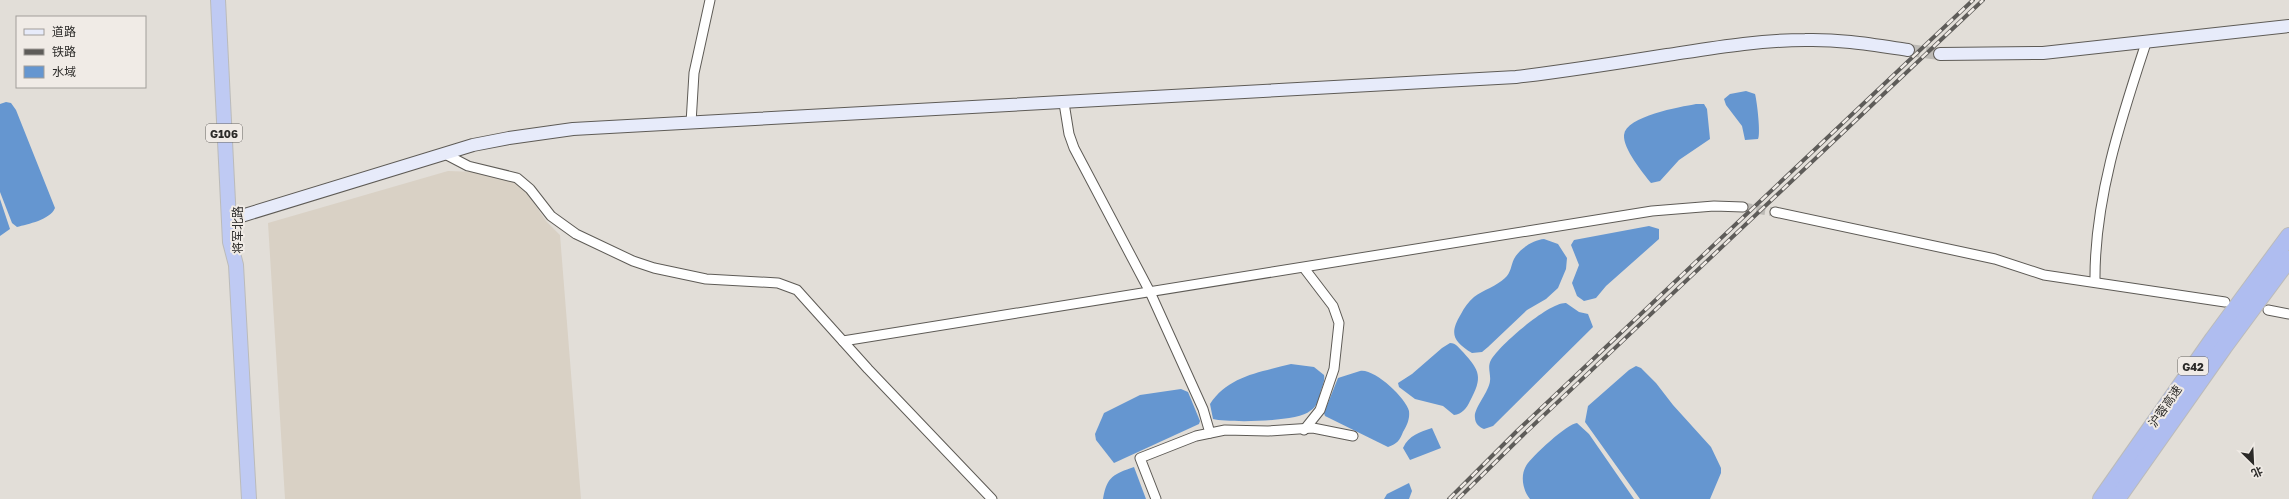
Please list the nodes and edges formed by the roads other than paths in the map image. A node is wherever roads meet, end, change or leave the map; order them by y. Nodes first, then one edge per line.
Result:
1 (218, 0) edge
2 (228, 0) edge
3 (710, 0) edge
4 (2286, 28) edge
5 (2146, 43) junction
6 (1908, 50) tunnel mouth
7 (1940, 54) tunnel mouth
8 (1064, 103) junction
9 (691, 123) junction
10 (445, 154) junction
11 (1743, 207) tunnel mouth
12 (1775, 212) tunnel mouth
13 (238, 217) junction
14 (2289, 236) edge
15 (2289, 259) edge
16 (236, 265) junction
17 (1304, 268) junction
18 (2095, 282) junction
19 (1150, 292) junction
20 (2225, 302) dead end
21 (2268, 310) dead end
22 (2289, 314) edge
23 (843, 341) junction
24 (1304, 430) junction
25 (1210, 433) junction
26 (1353, 436) dead end
27 (250, 499) edge
28 (992, 499) edge
29 (1156, 499) edge
30 (2101, 499) edge
31 (2117, 499) edge

1 - 16 highway, 将军北路 / G106
2 - 13 highway, 将军北路 / G106
3 - 9 street
4 - 5 main road
5 - 7 main road
5 - 18 street
6 - 8 main road
8 - 9 main road
8 - 19 street
9 - 10 main road
10 - 13 main road
10 - 23 street
11 - 17 street
12 - 18 street
13 - 16 highway, 将军北路 / G106
14 - 30 highway, 沪蓉高速 / G42
15 - 31 highway, 沪蓉高速 / G42
16 - 27 highway, G106
17 - 19 street
17 - 24 street
18 - 20 street
19 - 23 street
19 - 25 street
21 - 22 street
23 - 28 street
24 - 25 street
24 - 26 street
25 - 29 street

